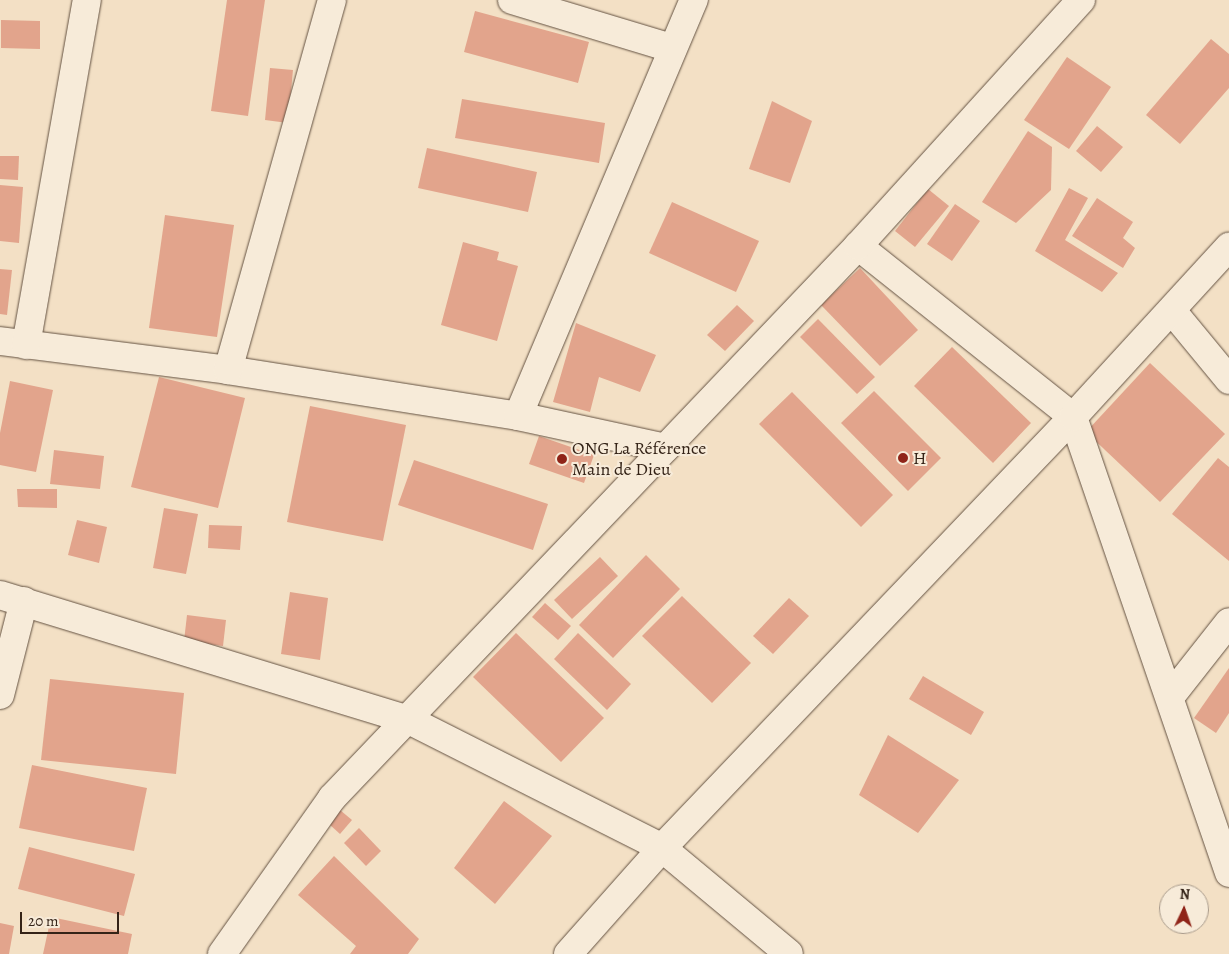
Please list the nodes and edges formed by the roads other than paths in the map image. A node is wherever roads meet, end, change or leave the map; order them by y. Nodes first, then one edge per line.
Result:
1 (87, 0) edge
2 (332, 0) edge
3 (512, 0) edge
4 (694, 0) edge
5 (1081, 0) edge
6 (671, 48) junction
7 (858, 246) junction
8 (1229, 247) edge
9 (1173, 312) junction
10 (13, 343) edge
11 (228, 370) junction
12 (1229, 380) edge
13 (518, 416) junction
14 (1073, 417) junction
15 (666, 448) junction
16 (12, 598) edge
17 (1229, 622) edge
18 (0, 695) edge
19 (1170, 697) junction
20 (409, 720) junction
21 (662, 848) junction
22 (1229, 873) edge
23 (222, 954) edge
24 (568, 954) edge
25 (789, 954) edge

1 - 10 street
2 - 11 street
3 - 6 street
4 - 6 street
5 - 7 street
6 - 13 street
7 - 14 street
7 - 15 street
8 - 9 street
9 - 12 street
9 - 14 street
10 - 11 street
11 - 13 street
13 - 15 street
14 - 19 street
14 - 21 street
15 - 20 street
16 - 18 street
16 - 20 street
17 - 19 street
19 - 22 street
20 - 21 street
20 - 23 street
21 - 24 street
21 - 25 street

